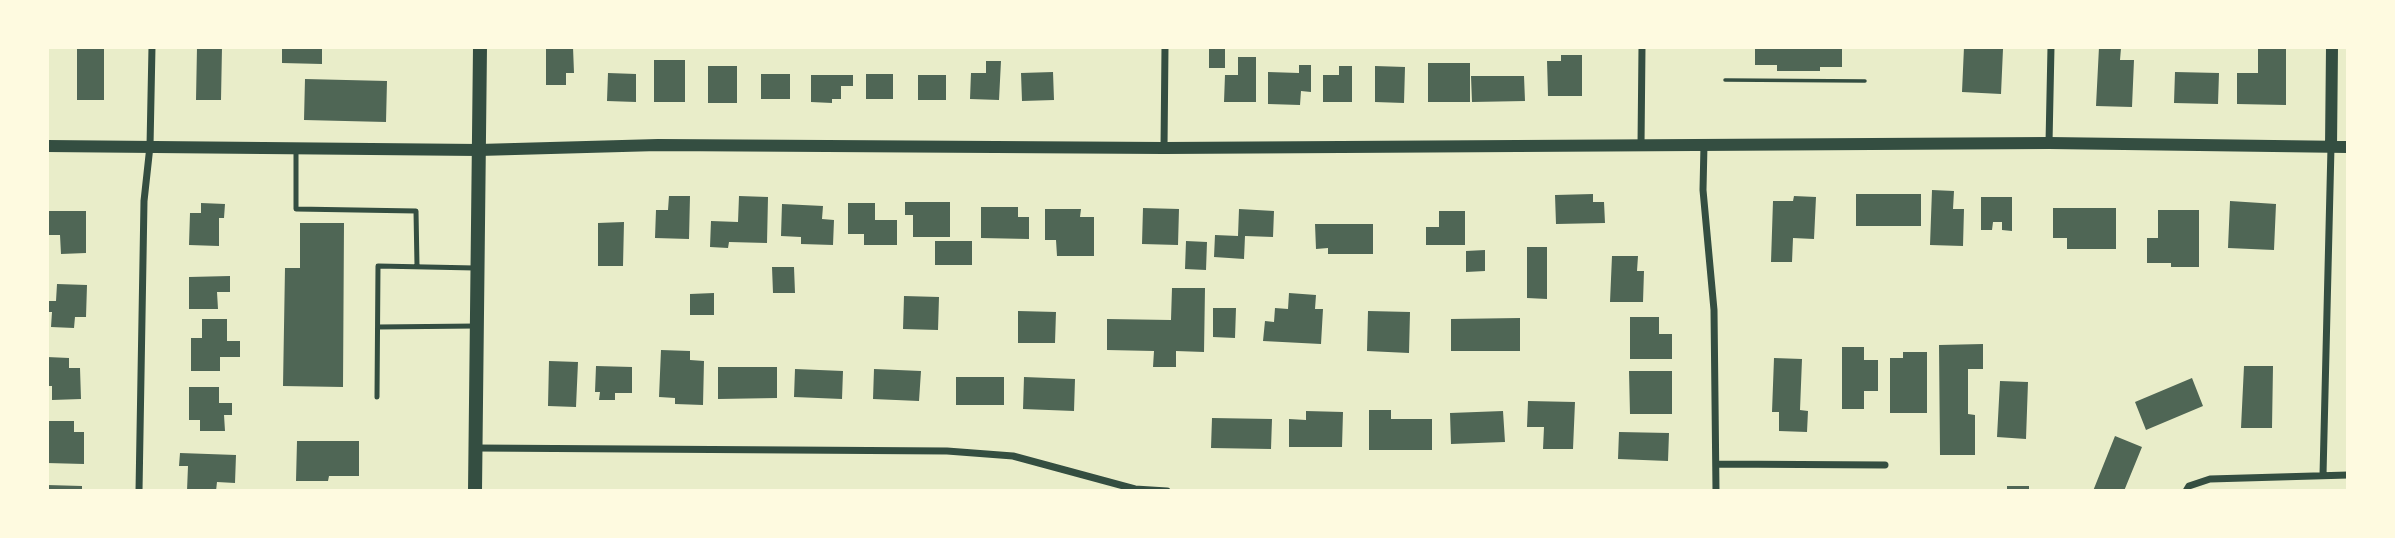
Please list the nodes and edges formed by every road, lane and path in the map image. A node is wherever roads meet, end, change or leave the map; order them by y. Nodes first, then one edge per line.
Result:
1 (152, 47) edge
2 (480, 47) edge
3 (1165, 47) edge
4 (1642, 47) edge
5 (2051, 47) edge
6 (2332, 47) edge
7 (1725, 80) dead end
8 (1865, 81) dead end
9 (2049, 143) junction
10 (1641, 145) junction
11 (1704, 145) junction
12 (47, 146) edge
13 (150, 146) junction
14 (2331, 147) junction
15 (2348, 147) edge
16 (296, 148) junction
17 (1164, 148) junction
18 (479, 150) junction
19 (416, 267) junction
20 (478, 268) junction
21 (377, 327) junction
22 (477, 327) junction
23 (377, 397) dead end
24 (476, 448) junction
25 (1716, 464) junction
26 (1885, 465) dead end
27 (2323, 475) junction
28 (2348, 475) edge
29 (2187, 488) edge
30 (139, 491) edge
31 (475, 491) edge
32 (1167, 491) edge
33 (1716, 491) edge

1 - 13 street
2 - 18 main road
3 - 17 street
4 - 10 street
5 - 9 street
6 - 14 street
7 - 8 path
9 - 11 street
9 - 14 street
10 - 11 street
10 - 17 street
11 - 25 street
12 - 13 street
13 - 16 street
13 - 30 street
14 - 15 street
14 - 27 street
16 - 18 street
16 - 19 lane
17 - 18 street
18 - 20 main road
19 - 20 lane
19 - 21 lane
20 - 22 main road
21 - 22 lane
21 - 23 lane
22 - 24 main road
24 - 31 main road
24 - 32 street
25 - 26 street
25 - 33 street
27 - 28 street
27 - 29 street

